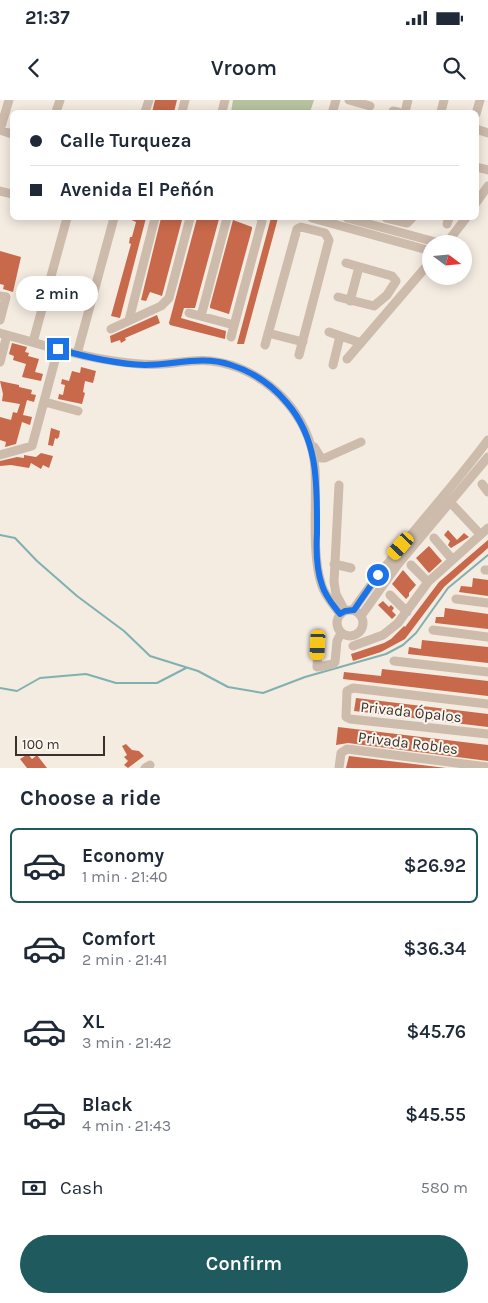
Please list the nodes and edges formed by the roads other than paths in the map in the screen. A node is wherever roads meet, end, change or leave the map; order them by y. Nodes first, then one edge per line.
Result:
1 (9, 100) edge
2 (336, 100) edge
3 (350, 100) edge
4 (370, 106) edge
5 (333, 110) dead end
6 (0, 130) edge
7 (488, 186) edge
8 (479, 200) edge
9 (66, 220) edge
10 (113, 220) edge
11 (154, 220) edge
12 (189, 220) edge
13 (226, 220) edge
14 (262, 220) edge
15 (315, 220) edge
16 (322, 220) edge
17 (354, 220) edge
18 (389, 220) edge
19 (394, 220) edge
20 (410, 220) edge
21 (464, 220) edge
22 (315, 230) junction
23 (391, 230) junction
24 (452, 235) edge
25 (422, 238) edge
26 (422, 248) edge
27 (346, 263) dead end
28 (359, 267) junction
29 (422, 272) edge
30 (387, 294) junction
31 (0, 296) edge
32 (338, 297) dead end
33 (350, 301) junction
34 (396, 304) junction
35 (189, 313) dead end
36 (0, 316) edge
37 (201, 316) junction
38 (129, 320) junction
39 (234, 325) junction
40 (111, 328) dead end
41 (329, 332) dead end
42 (268, 333) junction
43 (4, 334) edge
44 (340, 336) junction
45 (231, 337) dead end
46 (33, 342) junction
47 (303, 342) junction
48 (361, 343) junction
49 (265, 346) dead end
50 (58, 349) junction
51 (77, 354) junction
52 (299, 355) dead end
53 (347, 359) dead end
54 (0, 362) edge
55 (333, 365) dead end
56 (45, 402) junction
57 (78, 411) dead end
58 (310, 440) junction
59 (488, 440) edge
60 (361, 442) dead end
61 (478, 453) junction
62 (0, 455) edge
63 (488, 458) edge
64 (488, 469) edge
65 (476, 472) junction
66 (338, 485) dead end
67 (449, 501) junction
68 (488, 528) edge
69 (480, 534) junction
70 (434, 538) dead end
71 (452, 559) junction
72 (334, 564) junction
73 (412, 565) dead end
74 (351, 568) dead end
75 (428, 582) junction
76 (390, 595) dead end
77 (456, 599) dead end
78 (488, 603) edge
79 (347, 611) junction
80 (407, 612) junction
81 (362, 616) junction
82 (433, 630) dead end
83 (341, 632) junction
84 (488, 637) edge
85 (318, 645) dead end
86 (354, 646) dead end
87 (394, 661) dead end
88 (488, 672) edge
89 (488, 704) edge
90 (488, 734) edge
91 (488, 767) edge
92 (339, 768) edge

1 - 6 street
2 - 5 street
3 - 4 street
7 - 8 street
9 - 46 street
10 - 51 street
11 - 38 street
12 - 38 street
13 - 37 street
14 - 39 street
15 - 22 street
16 - 26 street
17 - 23 street
18 - 23 street
19 - 20 street
21 - 24 street
22 - 42 street
22 - 47 street
23 - 25 street
27 - 28 street
28 - 30 street
28 - 33 street
29 - 34 street
30 - 33 street
30 - 34 street
31 - 36 street
32 - 33 street
34 - 48 street
35 - 37 street
37 - 39 street
38 - 40 street
39 - 45 street
41 - 44 street
42 - 47 street
42 - 49 street
43 - 46 street
43 - 54 street
44 - 48 street
44 - 55 street
46 - 50 street
47 - 52 street
48 - 53 street
50 - 51 street
50 - 56 street
51 - 58 street
56 - 57 street
56 - 62 street
58 - 60 street
58 - 79 street
59 - 61 street
61 - 63 street
61 - 79 street
63 - 65 street
64 - 65 street
65 - 67 street
66 - 72 street
67 - 69 street
67 - 81 street
68 - 69 street
69 - 71 street
70 - 71 street
71 - 75 street
72 - 74 street
72 - 79 street
73 - 75 street
75 - 80 street
76 - 80 street
77 - 78 street
79 - 81 street
79 - 83 street
80 - 86 street
81 - 83 street
82 - 84 street
83 - 85 street
87 - 88 street
89 - 90 street, Privada Ópalos
91 - 92 street, Privada Robles

